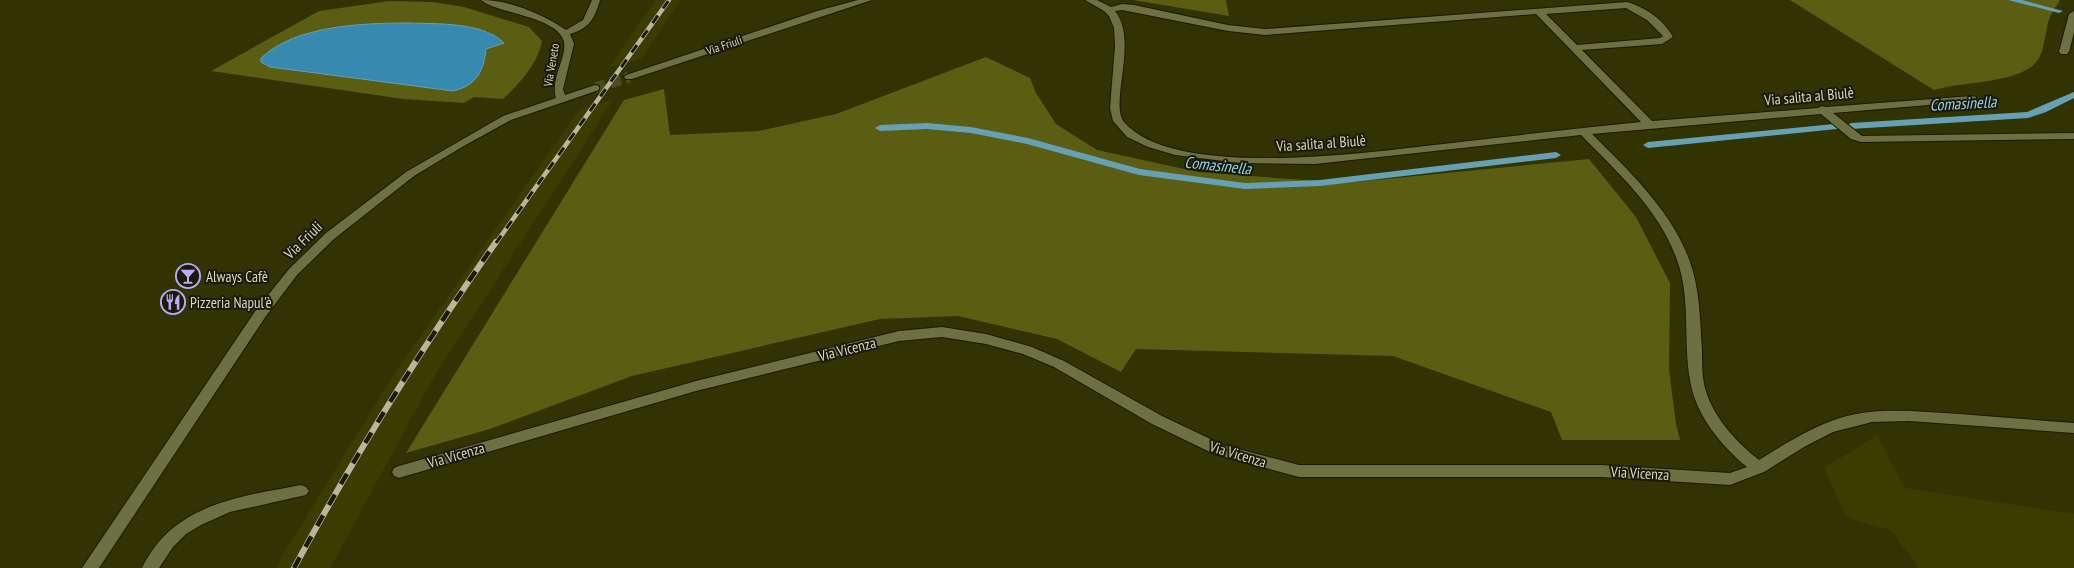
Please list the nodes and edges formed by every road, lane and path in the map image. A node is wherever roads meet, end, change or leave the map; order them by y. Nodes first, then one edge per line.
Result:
1 (485, 0) edge
2 (596, 0) edge
3 (845, 0) edge
4 (868, 0) edge
5 (1089, 0) edge
6 (1109, 10) junction
7 (1539, 12) junction
8 (820, 13) junction
9 (2074, 14) edge
10 (565, 33) junction
11 (1577, 48) junction
12 (2064, 52) dead end
13 (628, 77) tunnel mouth
14 (595, 88) tunnel mouth
15 (561, 99) junction
16 (1972, 99) dead end
17 (1822, 109) junction
18 (1649, 124) junction
19 (1583, 131) junction
20 (2074, 136) edge
21 (2074, 428) edge
22 (1758, 468) junction
23 (399, 472) dead end
24 (302, 491) dead end
25 (90, 568) edge
26 (150, 568) edge

1 - 10 street, Via Veneto
2 - 10 street
3 - 8 street, Via Friuli
4 - 8 street, Via Friuli
5 - 6 street
6 - 7 street
6 - 19 street, Via salita al Biulè
7 - 11 street
7 - 11 street
8 - 13 street, Via Friuli
9 - 12 street
10 - 15 street, Via Veneto
11 - 18 street
14 - 15 street, Via Friuli
15 - 25 street, Via Friuli
16 - 17 street, Via salita al Biulè
17 - 18 street, Via salita al Biulè
17 - 20 street
18 - 19 street, Via salita al Biulè
19 - 22 street
21 - 22 street, Via Vicenza
22 - 23 street, Via Vicenza
24 - 26 street

